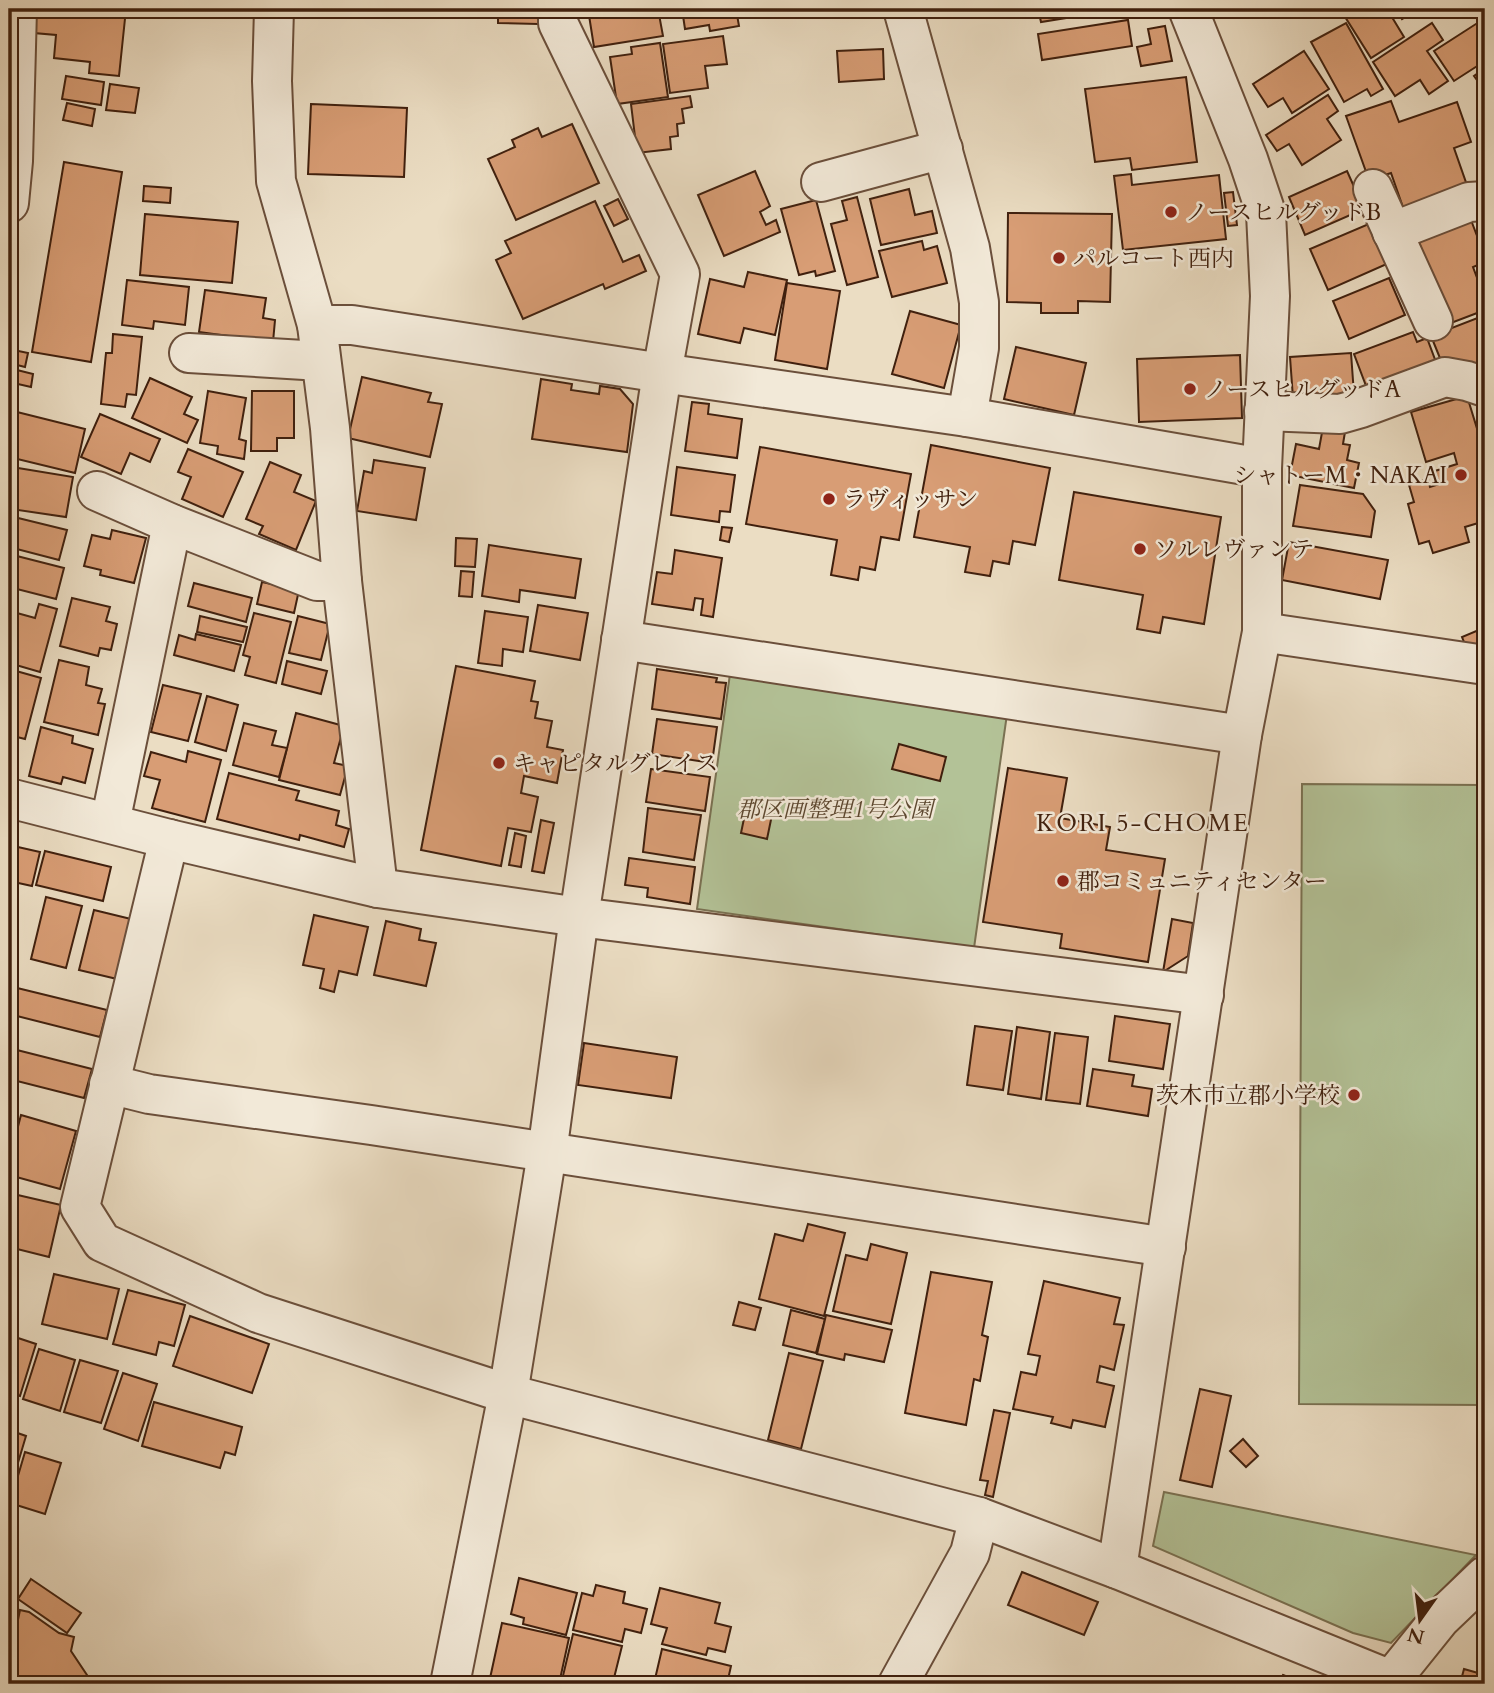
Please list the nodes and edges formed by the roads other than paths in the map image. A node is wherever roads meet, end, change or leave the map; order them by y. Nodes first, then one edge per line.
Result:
1 (17, 9) edge
2 (274, 9) edge
3 (558, 9) edge
4 (903, 9) edge
5 (1188, 9) edge
6 (943, 149) junction
7 (821, 182) dead end
8 (1373, 189) dead end
9 (1485, 201) edge
10 (9, 203) edge
11 (1392, 232) junction
12 (1433, 321) dead end
13 (319, 343) junction
14 (189, 353) dead end
15 (662, 373) junction
16 (1485, 387) edge
17 (1264, 411) junction
18 (967, 418) junction
19 (1262, 468) junction
20 (97, 491) dead end
21 (172, 524) junction
22 (342, 581) junction
23 (1262, 632) junction
24 (621, 640) junction
25 (1485, 665) edge
26 (1242, 735) junction
27 (9, 798) edge
28 (110, 823) junction
29 (169, 839) junction
30 (378, 888) junction
31 (579, 917) junction
32 (1204, 995) junction
33 (109, 1084) junction
34 (547, 1153) junction
35 (1166, 1247) junction
36 (508, 1394) junction
37 (979, 1517) junction
38 (1117, 1569) junction
39 (1485, 1576) edge
40 (1391, 1682) edge
41 (450, 1684) edge
42 (898, 1684) edge

1 - 10 street
2 - 13 street
3 - 15 street
4 - 6 street
5 - 17 street
6 - 7 street
6 - 18 street
8 - 11 street
9 - 11 street
11 - 12 street
13 - 14 street
13 - 15 street
13 - 22 street
15 - 18 street
15 - 24 street
16 - 17 street
17 - 19 street
18 - 19 street
19 - 23 street
20 - 21 street
21 - 22 street
21 - 28 street
22 - 30 street
23 - 25 street
23 - 26 street
24 - 26 street
24 - 31 street
26 - 32 street
27 - 28 street
28 - 29 street
29 - 30 street
29 - 33 street
30 - 31 street
31 - 32 street
31 - 34 street
32 - 35 street
33 - 34 street
33 - 36 street
34 - 35 street
34 - 36 street
35 - 38 street
36 - 37 street
36 - 41 street
37 - 38 street
37 - 42 street
38 - 40 street
39 - 40 street

